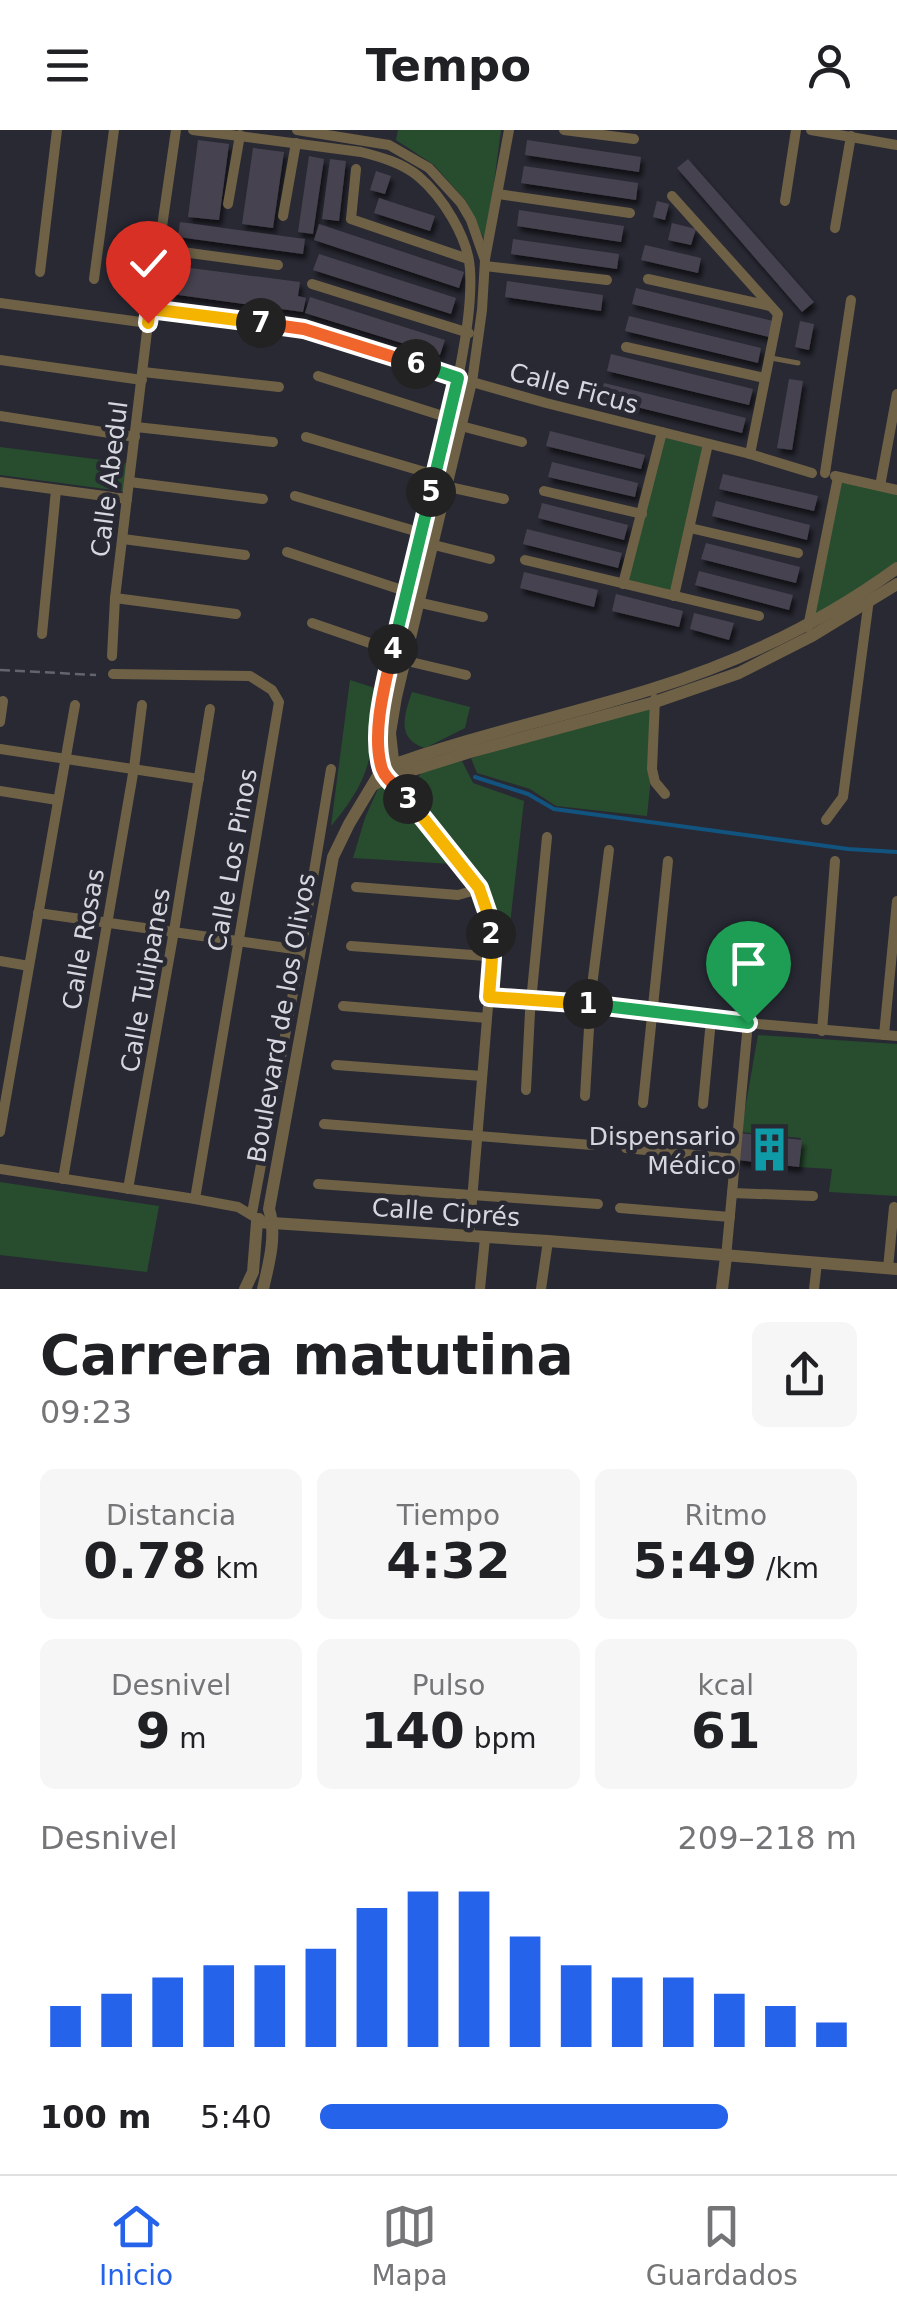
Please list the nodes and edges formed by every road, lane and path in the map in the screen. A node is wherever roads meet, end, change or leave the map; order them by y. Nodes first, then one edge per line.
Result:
1 (57, 130) edge
2 (114, 130) edge
3 (176, 130) edge
4 (194, 130) edge
5 (297, 130) edge
6 (391, 130) edge
7 (509, 130) edge
8 (564, 130) edge
9 (796, 130) edge
10 (811, 130) edge
11 (329, 133) edge
12 (240, 135) junction
13 (859, 135) edge
14 (634, 138) dead end
15 (296, 143) junction
16 (389, 144) junction
17 (897, 144) edge
18 (388, 159) junction
19 (356, 169) dead end
20 (498, 194) junction
21 (672, 196) dead end
22 (785, 202) dead end
23 (228, 204) dead end
24 (630, 213) dead end
25 (283, 216) dead end
26 (835, 228) dead end
27 (160, 248) junction
28 (465, 258) junction
29 (485, 263) junction
30 (278, 265) dead end
31 (40, 272) dead end
32 (94, 279) dead end
33 (648, 279) dead end
34 (608, 280) dead end
35 (312, 284) dead end
36 (851, 300) dead end
37 (0, 303) edge
38 (771, 306) junction
39 (150, 309) junction
40 (148, 323) junction
41 (466, 333) junction
42 (479, 337) junction
43 (626, 347) dead end
44 (770, 353) junction
45 (0, 360) edge
46 (798, 363) dead end
47 (142, 376) junction
48 (318, 376) dead end
49 (763, 377) junction
50 (458, 378) junction
51 (472, 382) junction
52 (279, 388) dead end
53 (897, 394) edge
54 (0, 416) edge
55 (449, 418) junction
56 (461, 426) junction
57 (136, 432) junction
58 (662, 432) junction
59 (306, 436) dead end
60 (273, 442) dead end
61 (522, 442) dead end
62 (708, 444) junction
63 (750, 454) junction
64 (818, 473) junction
65 (436, 474) junction
66 (838, 477) junction
67 (0, 482) edge
68 (130, 482) junction
69 (449, 486) junction
70 (880, 486) junction
71 (56, 490) junction
72 (544, 490) dead end
73 (897, 490) edge
74 (295, 496) dead end
75 (127, 499) junction
76 (263, 499) dead end
77 (504, 499) dead end
78 (637, 513) junction
79 (696, 529) junction
80 (422, 532) junction
81 (123, 539) junction
82 (434, 545) junction
83 (287, 552) dead end
84 (798, 554) dead end
85 (245, 555) dead end
86 (490, 559) dead end
87 (525, 560) dead end
88 (897, 568) edge
89 (618, 583) junction
90 (897, 584) edge
91 (408, 592) junction
92 (679, 597) junction
93 (868, 597) junction
94 (115, 598) junction
95 (421, 603) junction
96 (236, 614) dead end
97 (759, 616) dead end
98 (484, 618) dead end
99 (312, 623) dead end
100 (809, 631) junction
101 (42, 634) dead end
102 (392, 651) junction
103 (112, 656) dead end
104 (407, 660) junction
105 (0, 670) edge
106 (113, 674) dead end
107 (96, 675) dead end
108 (466, 675) dead end
109 (654, 695) junction
110 (3, 701) dead end
111 (75, 705) dead end
112 (142, 705) dead end
113 (210, 710) dead end
114 (0, 722) edge
115 (0, 749) edge
116 (66, 759) junction
117 (134, 768) junction
118 (331, 769) dead end
119 (390, 772) junction
120 (199, 779) junction
121 (0, 791) edge
122 (665, 794) dead end
123 (58, 800) junction
124 (826, 820) dead end
125 (547, 837) dead end
126 (609, 850) dead end
127 (668, 861) dead end
128 (835, 861) dead end
129 (356, 887) dead end
130 (479, 888) junction
131 (897, 901) edge
132 (38, 913) junction
133 (106, 922) junction
134 (174, 931) junction
135 (239, 940) junction
136 (351, 946) dead end
137 (302, 950) junction
138 (492, 958) junction
139 (0, 961) edge
140 (29, 966) junction
141 (489, 997) junction
142 (532, 999) junction
143 (590, 1004) junction
144 (343, 1006) dead end
145 (652, 1013) junction
146 (487, 1018) junction
147 (711, 1020) junction
148 (748, 1023) junction
149 (822, 1031) junction
150 (884, 1035) junction
151 (897, 1036) edge
152 (336, 1065) dead end
153 (482, 1076) junction
154 (526, 1090) dead end
155 (585, 1096) dead end
156 (643, 1103) dead end
157 (703, 1104) dead end
158 (324, 1124) dead end
159 (0, 1132) edge
160 (478, 1136) junction
161 (592, 1146) dead end
162 (626, 1148) dead end
163 (734, 1158) junction
164 (0, 1169) edge
165 (63, 1179) junction
166 (318, 1184) dead end
167 (128, 1188) junction
168 (732, 1193) junction
169 (472, 1196) junction
170 (813, 1196) dead end
171 (195, 1199) junction
172 (598, 1204) dead end
173 (894, 1206) dead end
174 (620, 1208) dead end
175 (271, 1216) junction
176 (730, 1217) junction
177 (254, 1218) junction
178 (469, 1237) junction
179 (485, 1238) junction
180 (548, 1242) junction
181 (726, 1256) junction
182 (817, 1263) junction
183 (892, 1269) edge
184 (246, 1289) edge
185 (262, 1289) edge
186 (480, 1289) edge
187 (541, 1289) edge
188 (722, 1289) edge
189 (814, 1289) edge

1 - 31 street
2 - 32 street
3 - 27 street, Calle Abedul
4 - 12 street
5 - 11 street
6 - 16 street
7 - 20 street
8 - 14 street
9 - 22 street
10 - 13 street
11 - 16 street
12 - 15 street
12 - 23 street
13 - 17 street
13 - 26 street
15 - 18 street
15 - 25 street
16 - 18 street
16 - 29 street
18 - 28 street
19 - 28 street
20 - 24 street
20 - 29 street
21 - 38 street
27 - 30 street
27 - 39 street, Calle Abedul
28 - 41 street
29 - 34 street
29 - 42 street
33 - 38 street
35 - 41 street
36 - 64 street
37 - 40 street
38 - 44 street
39 - 40 street, Calle Abedul
39 - 50 street, Calle Ficus
40 - 47 street, Calle Abedul
41 - 42 street
41 - 50 street
42 - 51 street
43 - 49 street
44 - 46 lane
44 - 49 street
45 - 47 street
47 - 52 street
47 - 57 street, Calle Abedul
48 - 55 street
49 - 63 street
50 - 51 street, Calle Ficus
50 - 55 street
51 - 56 street
51 - 58 street, Calle Ficus
53 - 70 street
54 - 57 street
55 - 65 street
56 - 61 street
56 - 69 street
57 - 60 street
57 - 68 street, Calle Abedul
58 - 62 street, Calle Ficus
58 - 78 street
59 - 65 street
62 - 63 street, Calle Ficus
62 - 79 street
63 - 64 street, Calle Ficus
64 - 66 street, Calle Ficus
65 - 80 street
66 - 70 street, Calle Ficus
66 - 100 street
67 - 71 street
68 - 75 street, Calle Abedul
68 - 76 street
69 - 77 street
69 - 82 street
70 - 73 street, Calle Ficus
71 - 75 street
71 - 101 street
72 - 78 street
74 - 80 street
75 - 81 street, Calle Abedul
78 - 89 street
79 - 84 street
79 - 92 street
80 - 91 street
81 - 85 street
81 - 94 street, Calle Abedul
82 - 86 street
82 - 95 street
83 - 91 street
87 - 89 street
88 - 93 street
89 - 92 street
90 - 93 street
91 - 102 street
92 - 97 street
93 - 100 street
93 - 124 street
94 - 96 street
94 - 103 street, Calle Abedul
95 - 98 street
95 - 104 street
99 - 102 street
100 - 109 street
102 - 119 street
104 - 108 street
104 - 119 street
105 - 107 path
106 - 135 street, Calle Los Pinos
109 - 119 street
109 - 122 street
110 - 114 street
111 - 116 street
112 - 117 street, Calle Rosas
113 - 120 street, Calle Tulipanes
115 - 116 street
116 - 117 street
116 - 123 street
117 - 120 street
117 - 133 street, Calle Rosas
118 - 137 street
119 - 130 street
119 - 175 street, Boulevard de los Olivos
120 - 134 street, Calle Tulipanes
121 - 123 street
123 - 132 street
125 - 142 street
126 - 143 street
127 - 145 street
128 - 149 street
129 - 130 street
130 - 138 street
131 - 150 street
132 - 133 street
132 - 140 street
133 - 134 street
133 - 165 street, Calle Rosas
134 - 135 street
134 - 167 street, Calle Tulipanes
135 - 137 street
135 - 171 street, Calle Los Pinos
136 - 138 street
137 - 177 street
138 - 141 street
139 - 140 street
140 - 159 street
141 - 142 street
141 - 146 street
142 - 143 street
142 - 154 street
143 - 145 street
143 - 155 street
144 - 146 street
145 - 147 street
145 - 156 street
146 - 153 street
147 - 148 street
147 - 157 street
148 - 149 street
148 - 163 street
149 - 150 street
150 - 151 street
152 - 153 street
153 - 160 street
158 - 160 street
160 - 161 street
160 - 169 street
162 - 163 street
163 - 168 street
164 - 165 street, Calle Ciprés
165 - 167 street, Calle Ciprés
166 - 169 street
167 - 171 street, Calle Ciprés
168 - 170 street
168 - 176 street
169 - 172 street
169 - 178 street
171 - 177 street, Calle Ciprés
173 - 183 street
174 - 176 street
175 - 177 street, Calle Ciprés
175 - 178 street, Calle Ciprés
175 - 185 street, Boulevard de los Olivos
176 - 181 street
177 - 184 street
178 - 179 street, Calle Ciprés
179 - 180 street, Calle Ciprés
179 - 186 street
180 - 181 street, Calle Ciprés
180 - 187 street
181 - 182 street, Calle Ciprés
181 - 188 street
182 - 183 street, Calle Ciprés
182 - 189 street

